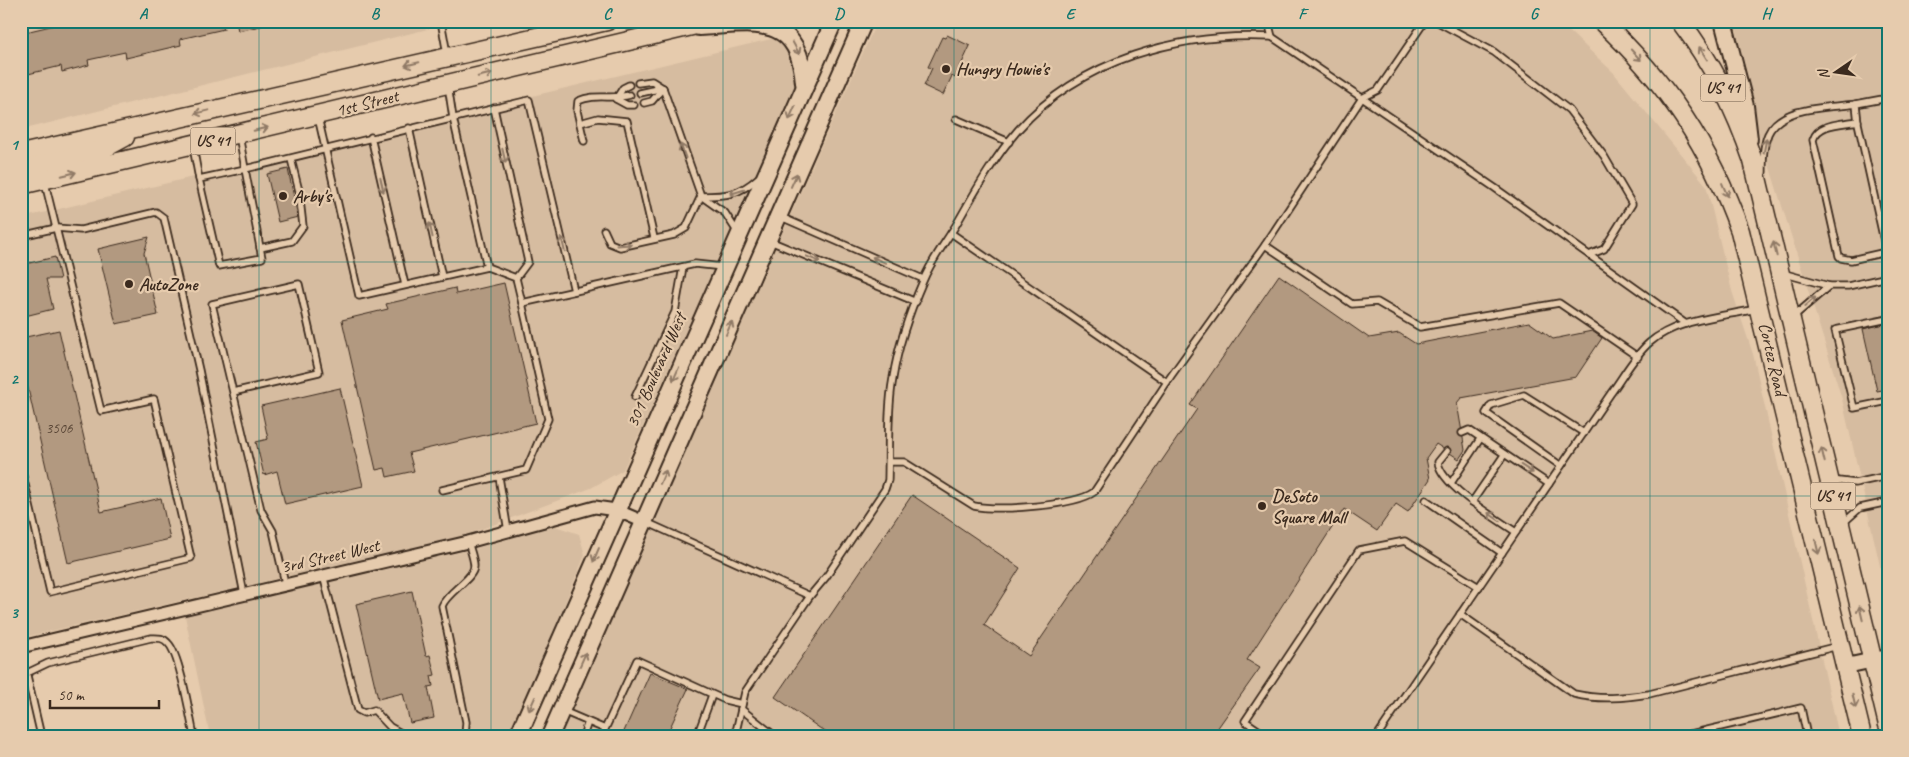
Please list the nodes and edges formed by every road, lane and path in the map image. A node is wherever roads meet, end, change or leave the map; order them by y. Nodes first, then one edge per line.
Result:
1 (441, 21) edge
2 (607, 21) edge
3 (713, 21) edge
4 (806, 21) edge
5 (834, 21) edge
6 (864, 21) edge
7 (1268, 21) edge
8 (1425, 21) edge
9 (1436, 21) edge
10 (1601, 21) edge
11 (1680, 21) edge
12 (1724, 21) edge
13 (687, 27) junction
14 (796, 29) dead end
15 (1272, 37) junction
16 (448, 56) junction
17 (448, 83) junction
18 (638, 83) dead end
19 (629, 85) dead end
20 (804, 85) junction
21 (663, 88) junction
22 (640, 93) dead end
23 (630, 96) dead end
24 (1362, 98) junction
25 (1888, 98) edge
26 (616, 99) junction
27 (644, 103) dead end
28 (1856, 104) junction
29 (634, 105) dead end
30 (494, 108) junction
31 (317, 115) junction
32 (453, 118) junction
33 (956, 119) dead end
34 (1858, 120) junction
35 (580, 122) junction
36 (143, 127) junction
37 (409, 128) junction
38 (239, 135) junction
39 (371, 137) junction
40 (584, 141) dead end
41 (1009, 142) junction
42 (193, 146) junction
43 (324, 148) junction
44 (21, 154) edge
45 (291, 159) junction
46 (1753, 161) junction
47 (245, 169) junction
48 (21, 170) edge
49 (766, 172) junction
50 (199, 179) junction
51 (44, 180) junction
52 (21, 185) edge
53 (1761, 194) junction
54 (700, 196) junction
55 (778, 216) junction
56 (56, 228) junction
57 (604, 230) dead end
58 (951, 233) junction
59 (738, 234) junction
60 (21, 236) edge
61 (654, 238) junction
62 (768, 241) junction
63 (1265, 245) junction
64 (260, 248) junction
65 (1886, 252) junction
66 (1589, 255) junction
67 (1888, 259) edge
68 (487, 267) junction
69 (683, 267) junction
70 (724, 267) junction
71 (1780, 272) junction
72 (442, 277) junction
73 (1888, 277) edge
74 (516, 278) junction
75 (923, 279) junction
76 (404, 285) junction
77 (1829, 286) junction
78 (574, 292) junction
79 (916, 302) junction
80 (522, 303) junction
81 (1760, 308) junction
82 (1791, 318) junction
83 (1888, 319) edge
84 (1686, 324) junction
85 (1638, 357) junction
86 (1168, 382) junction
87 (233, 392) junction
88 (636, 397) dead end
89 (1888, 401) edge
90 (1462, 433) dead end
91 (1584, 433) junction
92 (1480, 439) junction
93 (1447, 451) dead end
94 (1504, 455) junction
95 (889, 462) junction
96 (1562, 466) junction
97 (21, 468) edge
98 (498, 476) junction
99 (1888, 476) edge
100 (1829, 480) junction
101 (1451, 483) junction
102 (1549, 484) junction
103 (442, 490) dead end
104 (1426, 500) dead end
105 (1472, 502) junction
106 (1888, 502) edge
107 (616, 510) junction
108 (644, 522) junction
109 (1840, 525) junction
110 (508, 531) junction
111 (1516, 532) junction
112 (468, 542) junction
113 (1502, 553) junction
114 (323, 575) junction
115 (285, 583) junction
116 (1479, 587) junction
117 (244, 594) junction
118 (810, 596) junction
119 (1460, 614) junction
120 (1841, 646) junction
121 (21, 647) edge
122 (1880, 658) edge
123 (1846, 666) junction
124 (712, 695) junction
125 (742, 706) junction
126 (561, 711) junction
127 (588, 722) junction
128 (1888, 725) edge
129 (41, 736) edge
130 (194, 736) edge
131 (406, 736) edge
132 (465, 736) edge
133 (518, 736) edge
134 (550, 736) edge
135 (583, 736) edge
136 (696, 736) edge
137 (735, 736) edge
138 (775, 736) edge
139 (1266, 736) edge
140 (1377, 736) edge
141 (1682, 736) edge
142 (1807, 736) edge
143 (1862, 736) edge

1 - 16 lane
2 - 16 main road, 1st Street / US 41
3 - 13 main road, 1st Street / US 41
4 - 14 path
5 - 20 main road, 301 Boulevard West
55 -> 6 main road
7 - 15 lane
8 - 24 lane
9 - 66 lane
10 -> 81 main road, Cortez Road / US 41
46 -> 11 main road, Cortez Road / US 41
12 - 46 main road
17 -> 13 main road, 1st Street / US 41
13 -> 20 main road
15 - 24 lane
15 - 41 lane
16 -> 36 main road, 1st Street / US 41
17 - 31 main road, 1st Street / US 41
17 - 32 lane
18 - 21 lane
19 - 26 lane
20 -> 49 main road, 301 Boulevard West
21 - 22 lane
21 - 27 lane
54 -> 21 lane
23 - 26 lane
24 - 63 lane
24 - 66 lane
25 - 28 lane
26 - 29 lane
26 - 35 lane
28 - 34 lane
53 -> 28 lane
30 - 32 lane
30 -> 74 lane
78 -> 30 lane
38 -> 31 main road, 1st Street / US 41
31 - 43 lane
32 - 37 lane
32 - 68 lane
33 - 41 lane
34 - 65 lane
34 - 65 lane
35 - 40 lane
35 - 61 lane
36 - 44 main road, 1st Street / US 41
36 - 48 main road
37 - 39 lane
72 -> 37 lane
38 - 42 main road, 1st Street / US 41
38 - 47 lane
39 - 43 lane
39 -> 76 lane
41 - 58 lane
42 - 50 lane
51 -> 42 main road, 1st Street / US 41
43 - 45 lane
43 - 76 lane
45 - 47 lane
45 - 64 lane
46 - 53 main road, Cortez Road / US 41
47 - 50 lane
47 - 64 lane
49 -> 54 lane
49 - 59 main road, 301 Boulevard West
50 - 64 lane
51 - 52 main road, 1st Street / US 41
51 - 56 lane
71 -> 53 main road, Cortez Road / US 41
54 - 59 lane
54 - 61 lane
55 - 62 main road
75 -> 55 lane
56 - 60 lane
56 - 97 lane
56 - 117 lane
57 -> 61 lane
58 - 75 lane
58 - 86 lane
59 - 70 main road, 301 Boulevard West
62 -> 79 lane
108 -> 62 main road
63 - 85 lane
63 - 86 lane
65 - 67 lane
66 - 84 lane
68 - 72 lane
68 - 74 lane
69 - 70 lane
69 - 78 lane
69 - 88 lane
70 -> 107 main road, 301 Boulevard West
71 - 77 lane
71 - 82 main road, Cortez Road / US 41
72 - 76 lane
73 - 77 lane
74 - 80 lane
75 - 79 lane
82 -> 77 lane
78 - 80 lane
79 - 95 lane
80 - 98 lane
81 - 84 lane
81 -> 120 main road, Cortez Road / US 41
100 -> 82 main road, Cortez Road / US 41
83 - 89 lane
84 - 85 lane
85 - 91 lane
86 - 95 lane
87 - 87 lane
87 - 115 lane
90 - 92 lane
91 - 96 lane
91 - 96 lane
92 - 94 lane
92 - 101 lane
93 - 101 lane
94 -> 102 lane
94 - 105 lane
95 - 118 lane
96 - 102 lane
98 - 103 lane
98 - 110 lane
99 - 100 lane
100 - 109 main road, Cortez Road / US 41
101 - 105 lane
102 - 111 lane
104 - 113 lane
111 -> 105 lane
106 - 109 lane
107 - 108 street, 3rd Street West
107 - 110 street, 3rd Street West
107 -> 133 main road, 301 Boulevard West
108 - 118 lane
126 -> 108 main road
122 -> 109 main road, Cortez Road / US 41
110 - 112 street, 3rd Street West
111 - 113 lane
112 - 114 street, 3rd Street West
112 - 132 lane
113 - 116 lane
114 - 115 street, 3rd Street West
114 - 131 lane
115 - 117 street, 3rd Street West
116 - 119 lane
116 - 139 lane
117 - 121 street, 3rd Street West
118 - 125 lane
119 - 120 lane
119 - 140 lane
120 - 123 main road, Cortez Road / US 41
122 - 123 street
122 - 128 main road, Cortez Road / US 41
123 -> 143 main road, Cortez Road / US 41
124 - 125 lane
124 - 127 lane
124 - 136 lane
125 - 137 lane
125 - 138 lane
126 - 127 lane
126 - 134 main road
127 - 135 lane
129 - 130 lane
141 - 142 lane

